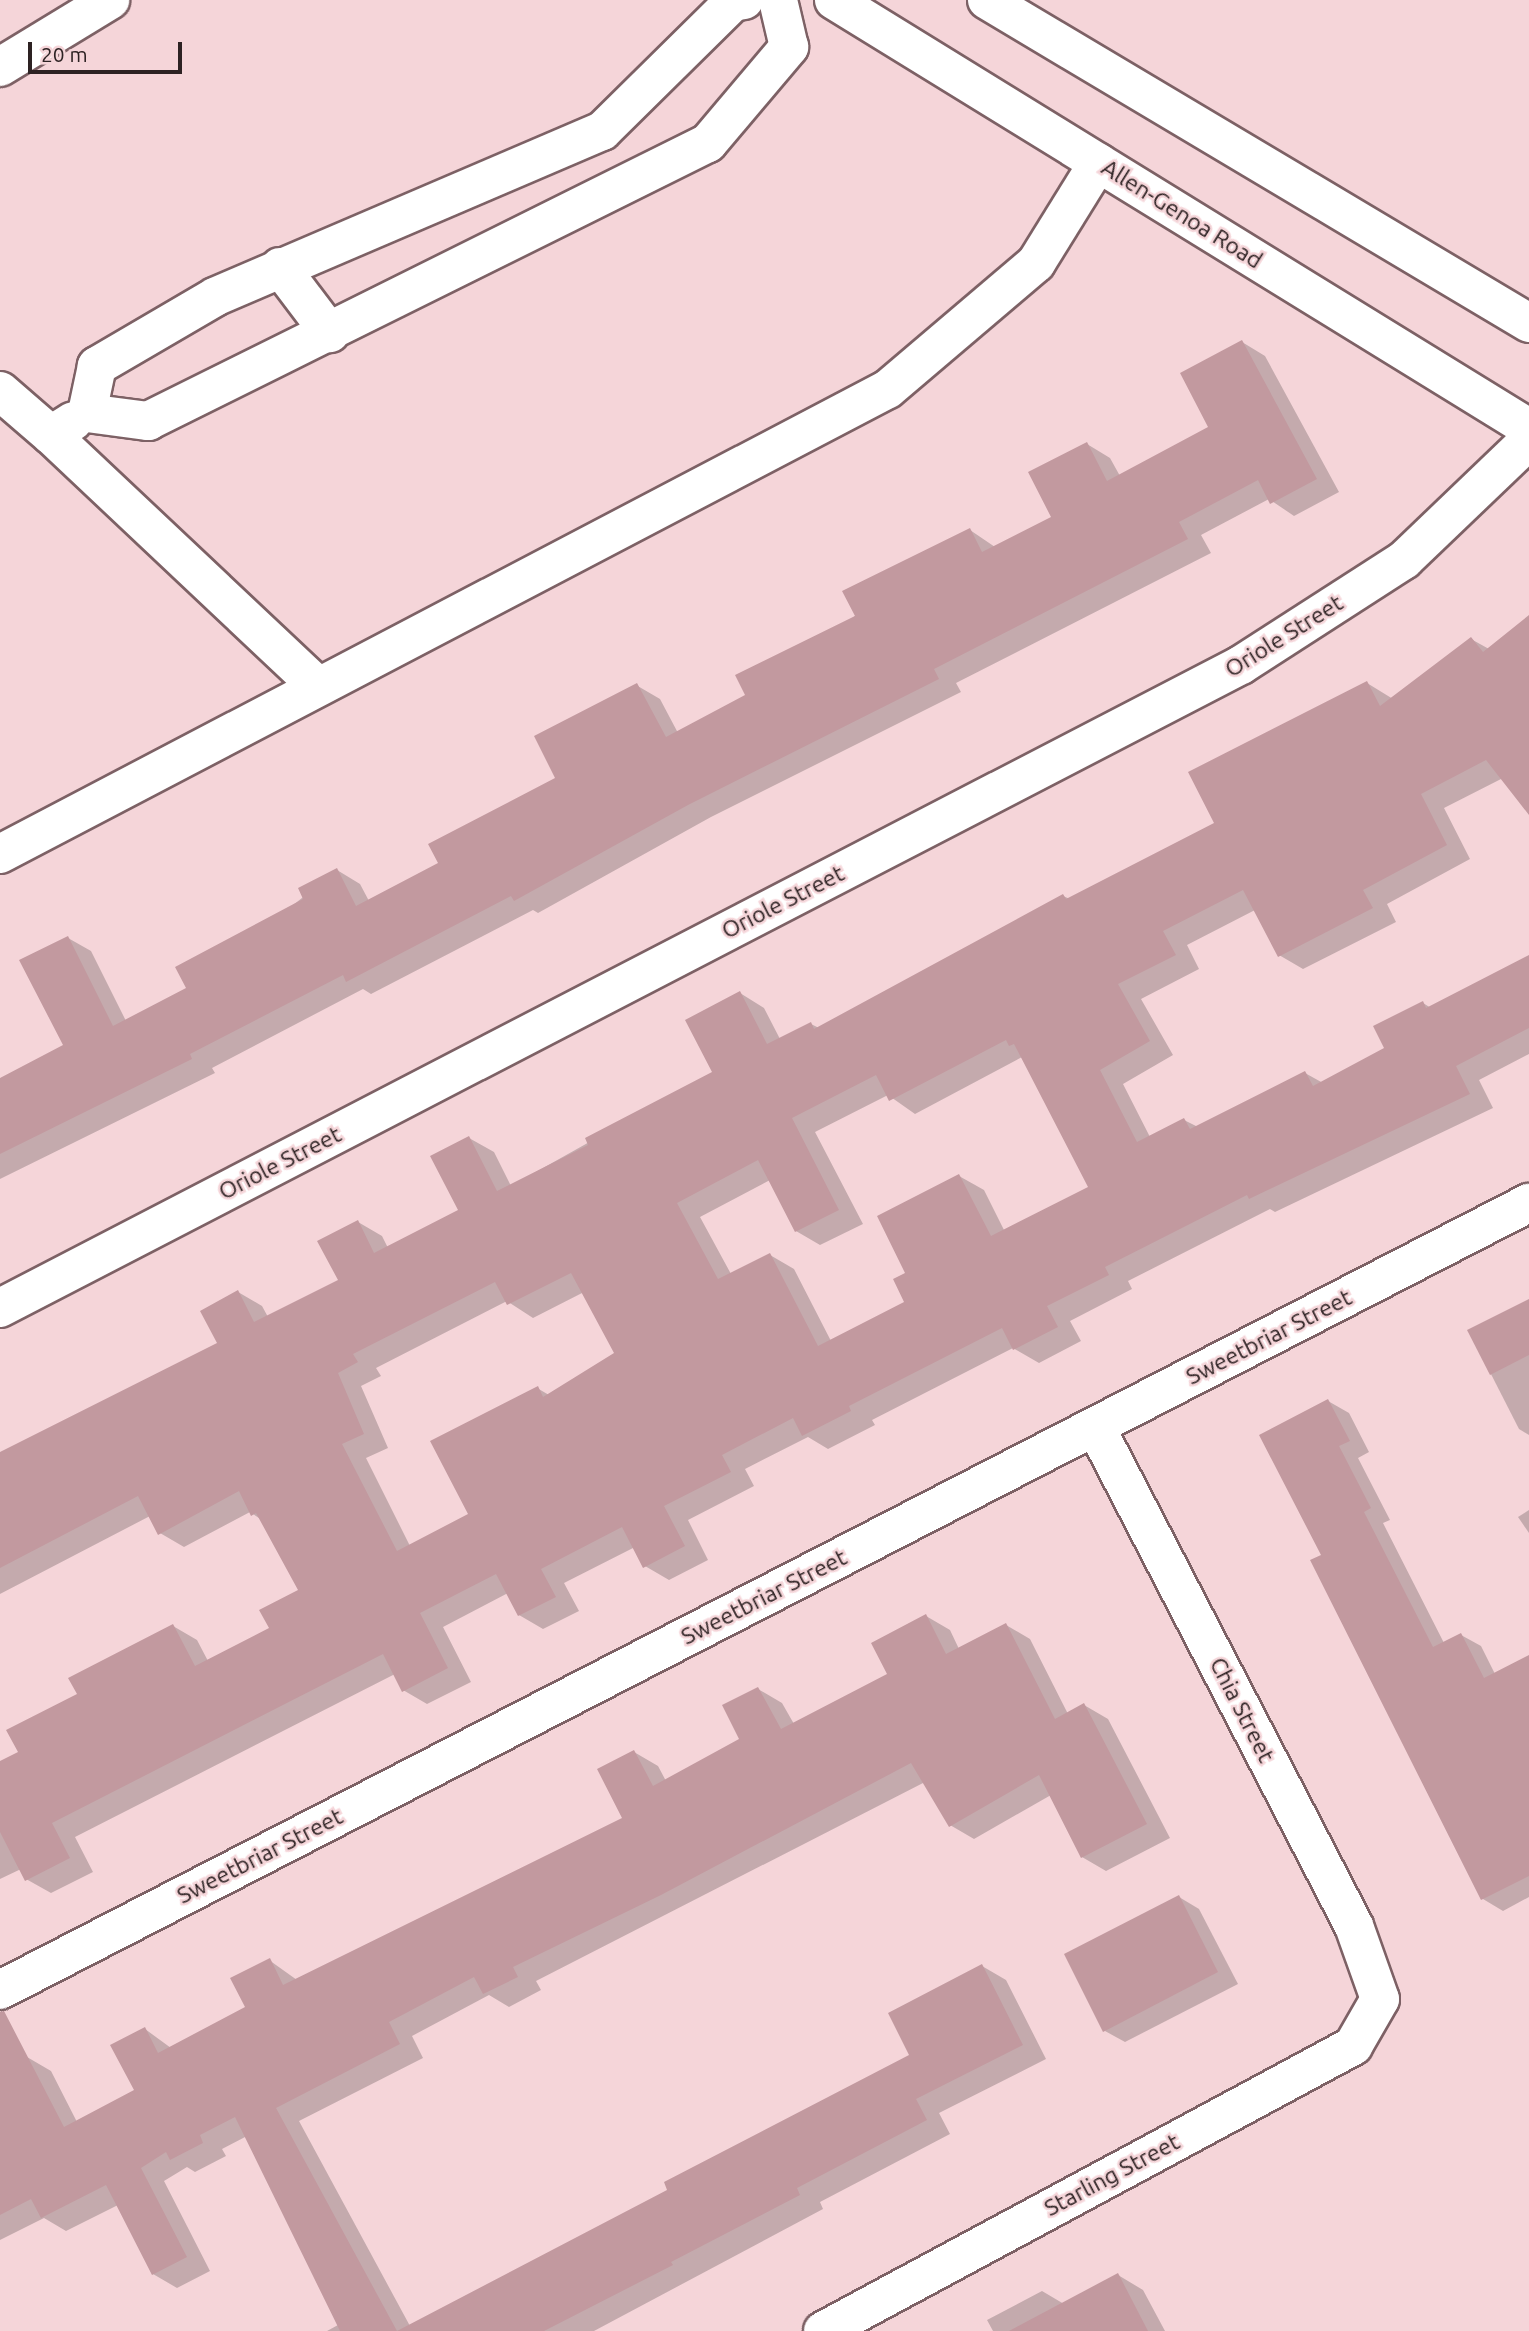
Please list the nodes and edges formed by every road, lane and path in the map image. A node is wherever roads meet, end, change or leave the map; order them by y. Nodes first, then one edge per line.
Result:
1 (110, 0) edge
2 (744, 0) edge
3 (778, 0) edge
4 (834, 0) edge
5 (987, 0) edge
6 (0, 67) edge
7 (546, 154) junction
8 (1098, 163) junction
9 (588, 204) junction
10 (280, 267) junction
11 (1529, 323) edge
12 (330, 333) junction
13 (0, 391) edge
14 (87, 413) junction
15 (1529, 428) edge
16 (51, 435) junction
17 (1529, 440) edge
18 (318, 688) junction
19 (0, 854) edge
20 (1529, 1203) edge
21 (0, 1308) edge
22 (1095, 1426) junction
23 (0, 1990) edge
24 (1380, 1999) joint
25 (823, 2331) edge

1 - 6 street
2 - 7 street
3 - 9 street
4 - 8 street, Allen-Genoa Road
5 - 11 street
7 - 9 street
7 - 10 street
8 - 15 street, Allen-Genoa Road
8 - 18 street
9 - 12 street
10 - 12 street
10 - 14 street
12 - 14 street
13 - 16 street
14 - 16 street
16 - 18 street
17 - 21 street, Oriole Street
18 - 19 street
20 - 22 street, Sweetbriar Street
22 - 23 street, Sweetbriar Street
22 - 24 street, Chia Street
24 - 25 street, Starling Street

